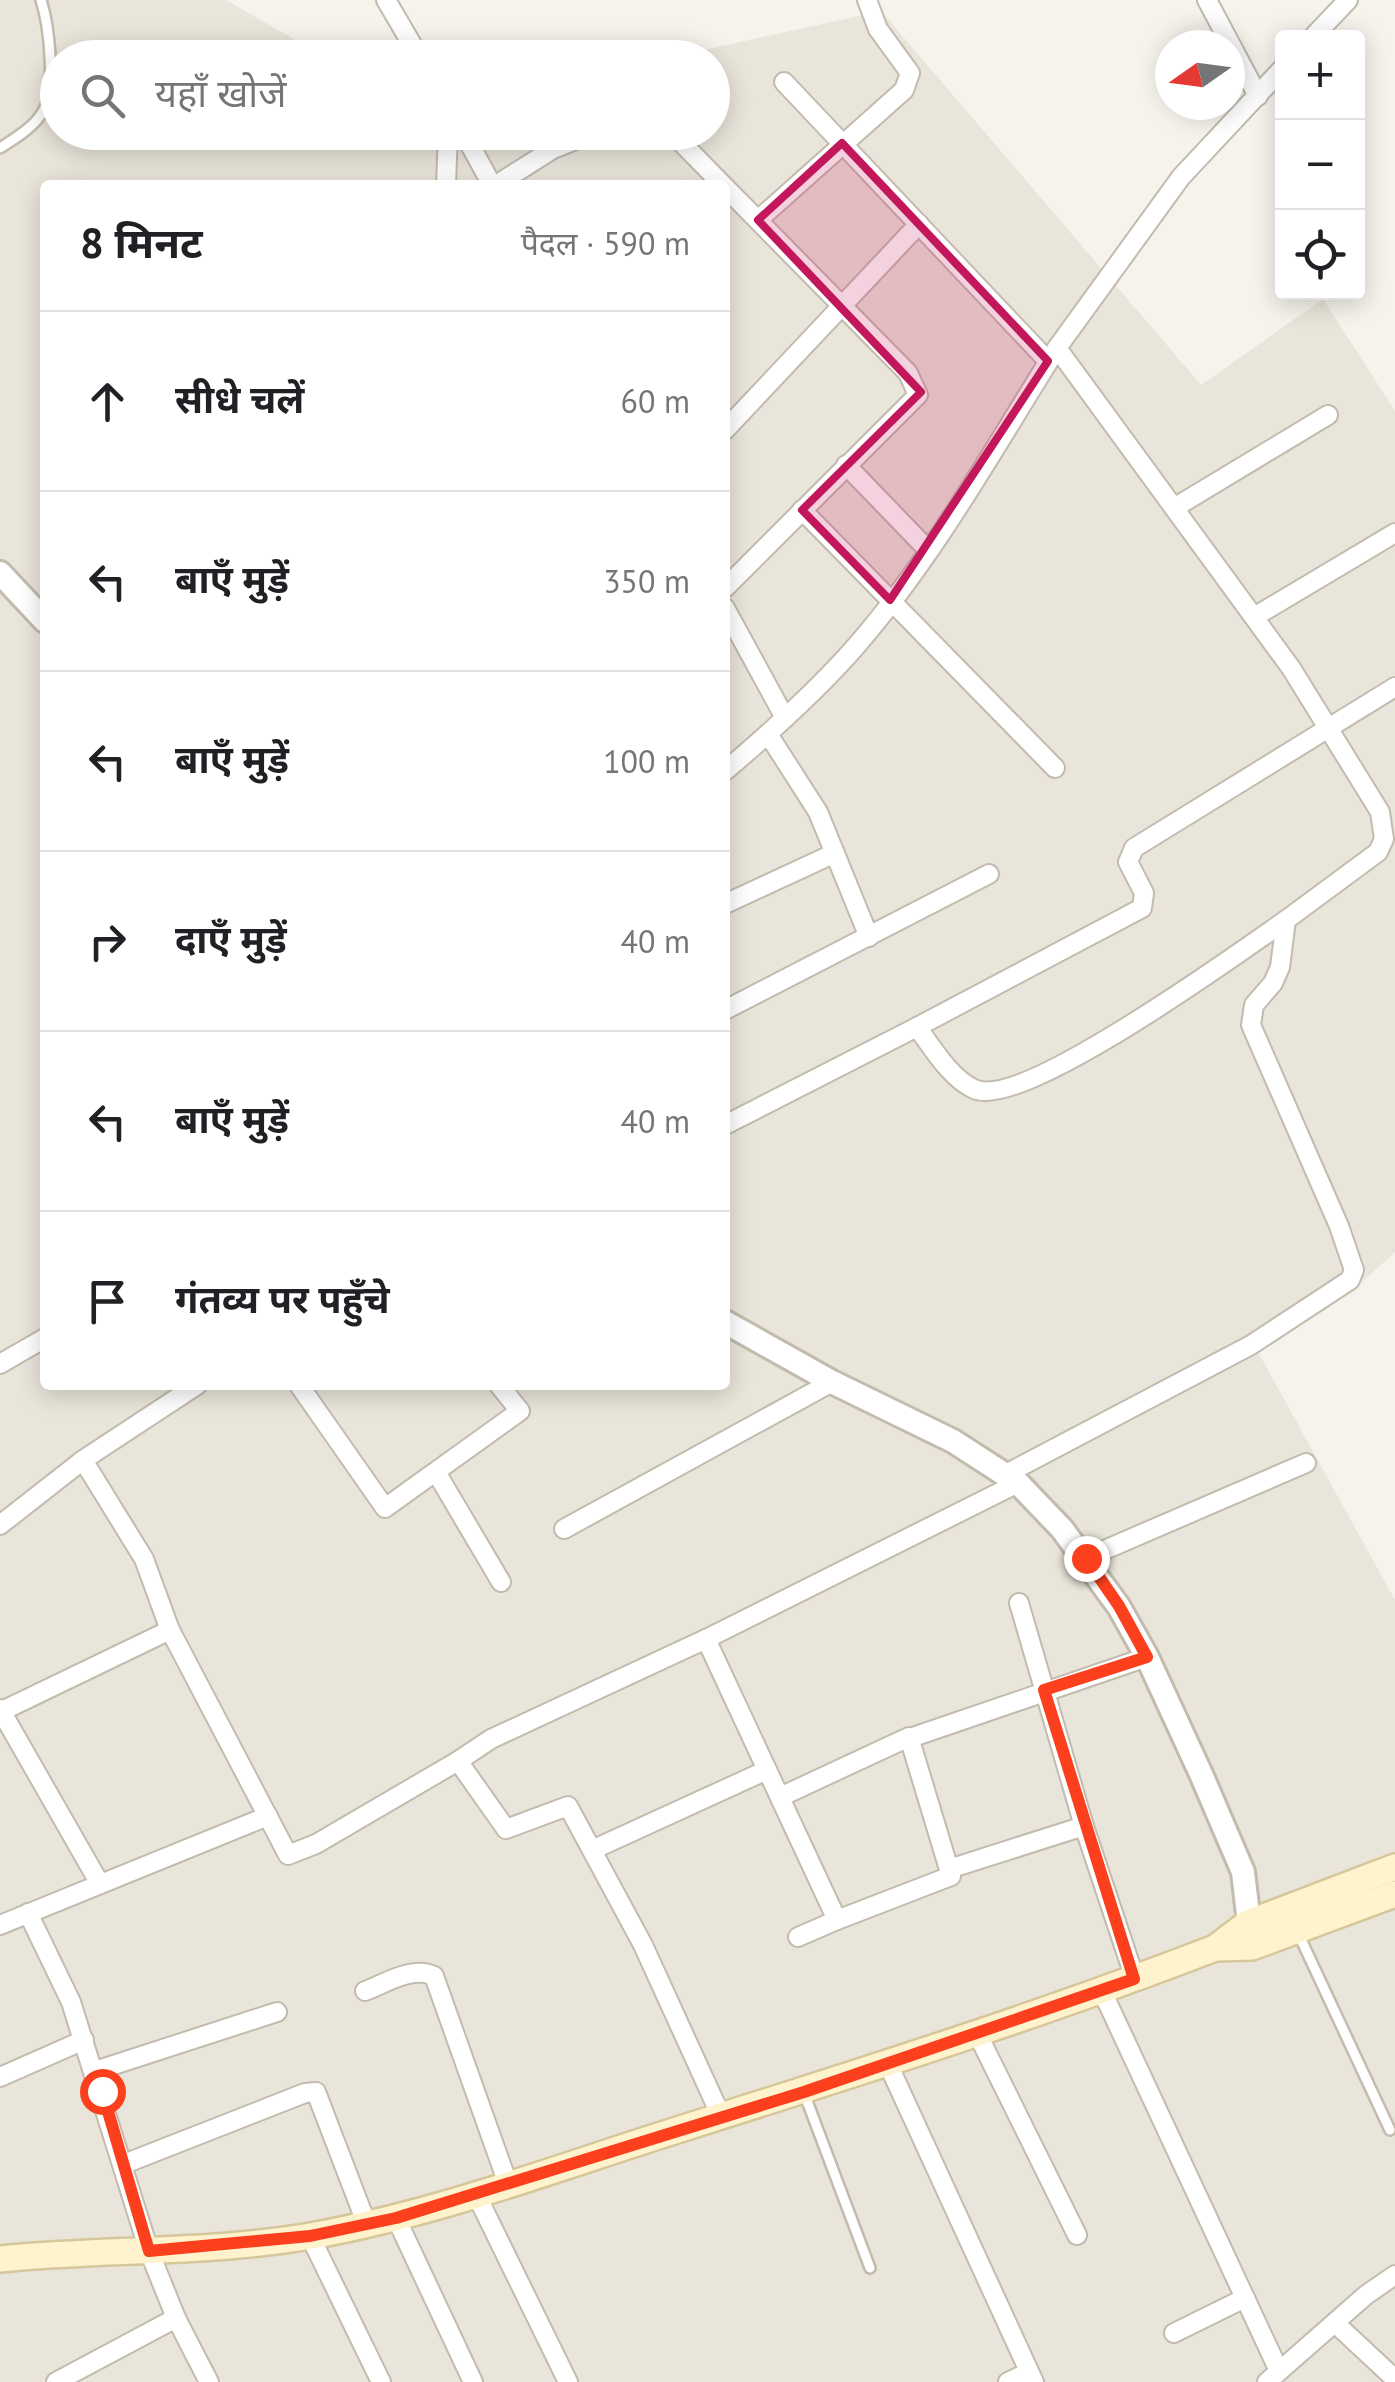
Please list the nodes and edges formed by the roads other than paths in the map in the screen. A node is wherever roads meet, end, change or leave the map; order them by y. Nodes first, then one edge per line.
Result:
1 (41, 0) edge
2 (386, 0) edge
3 (867, 0) edge
4 (1207, 0) edge
5 (1348, 0) edge
6 (1320, 30) edge
7 (49, 40) edge
8 (409, 40) edge
9 (1275, 77) edge
10 (784, 82) dead end
11 (1258, 96) junction
12 (40, 116) edge
13 (842, 143) junction
14 (0, 148) edge
15 (447, 150) edge
16 (474, 150) edge
17 (551, 150) edge
18 (689, 150) edge
19 (446, 180) edge
20 (491, 180) edge
21 (502, 180) edge
22 (718, 180) edge
23 (730, 192) edge
24 (758, 220) junction
25 (919, 224) junction
26 (842, 306) junction
27 (1053, 354) junction
28 (1328, 415) dead end
29 (730, 425) edge
30 (846, 466) junction
31 (1174, 508) junction
32 (802, 510) junction
33 (1395, 533) edge
34 (928, 550) junction
35 (0, 573) edge
36 (730, 583) edge
37 (890, 600) junction
38 (40, 616) edge
39 (730, 617) edge
40 (1254, 617) junction
41 (1395, 687) edge
42 (785, 718) junction
43 (1329, 728) junction
44 (768, 734) junction
45 (730, 767) edge
46 (1055, 768) dead end
47 (1389, 836) edge
48 (835, 853) junction
49 (989, 874) dead end
50 (730, 902) edge
51 (1286, 920) junction
52 (869, 937) junction
53 (730, 1007) edge
54 (917, 1027) junction
55 (730, 1121) edge
56 (730, 1325) edge
57 (40, 1341) edge
58 (0, 1364) edge
59 (832, 1382) junction
60 (189, 1390) edge
61 (302, 1390) edge
62 (503, 1390) edge
63 (84, 1460) junction
64 (1306, 1463) dead end
65 (436, 1472) junction
66 (1012, 1478) junction
67 (0, 1525) edge
68 (564, 1528) dead end
69 (1086, 1558) junction
70 (501, 1582) dead end
71 (1018, 1604) dead end
72 (170, 1630) junction
73 (706, 1639) junction
74 (1147, 1657) junction
75 (1044, 1690) junction
76 (0, 1711) edge
77 (910, 1738) junction
78 (458, 1761) junction
79 (767, 1770) junction
80 (780, 1797) junction
81 (268, 1816) junction
82 (1084, 1826) junction
83 (592, 1850) junction
84 (1395, 1867) edge
85 (949, 1868) junction
86 (1244, 1872) junction
87 (100, 1884) junction
88 (1395, 1894) edge
89 (28, 1914) junction
90 (837, 1920) junction
91 (1288, 1921) junction
92 (0, 1925) edge
93 (1250, 1935) junction
94 (798, 1937) dead end
95 (1134, 1979) junction
96 (1102, 1991) junction
97 (365, 1992) dead end
98 (277, 2012) dead end
99 (978, 2035) junction
100 (84, 2040) junction
101 (888, 2064) junction
102 (95, 2071) junction
103 (0, 2077) edge
104 (804, 2092) junction
105 (722, 2116) junction
106 (1390, 2130) dead end
107 (124, 2164) junction
108 (508, 2184) junction
109 (476, 2194) junction
110 (396, 2218) junction
111 (368, 2225) junction
112 (1076, 2235) dead end
113 (310, 2236) junction
114 (149, 2251) junction
115 (0, 2259) edge
116 (870, 2268) dead end
117 (1395, 2275) edge
118 (1245, 2298) junction
119 (176, 2318) junction
120 (1334, 2323) junction
121 (1174, 2333) dead end
122 (1032, 2377) edge
123 (1272, 2379) edge
124 (1395, 2379) edge
125 (56, 2382) edge
126 (208, 2382) edge
127 (381, 2382) edge
128 (473, 2382) edge
129 (568, 2382) edge
130 (1008, 2382) edge

1 - 7 lane
2 - 8 street
3 - 13 street
4 - 11 street
5 - 6 street
9 - 11 street
10 - 13 street
11 - 27 street
12 - 14 lane
13 - 24 street
13 - 25 street
15 - 19 street
16 - 20 street
17 - 21 street
18 - 22 street
23 - 24 street
24 - 26 street
25 - 26 street
25 - 27 street
26 - 29 street
26 - 30 street
27 - 31 street
27 - 34 street
28 - 31 street
30 - 32 street
30 - 34 street
31 - 40 street
32 - 36 street
32 - 37 street
33 - 40 street
34 - 37 street
35 - 38 street
37 - 42 street
37 - 46 street
39 - 42 street
40 - 43 street
41 - 43 street
42 - 44 street
43 - 47 street
43 - 54 street
44 - 45 street
44 - 48 street
47 - 51 street
48 - 50 street
48 - 52 street
49 - 52 street
51 - 54 street
51 - 66 street
52 - 53 street
54 - 55 street
56 - 59 street
57 - 58 street
59 - 66 street
59 - 68 street
60 - 63 street
61 - 65 street
62 - 65 street
63 - 67 street
63 - 72 street
64 - 69 street
65 - 70 street
66 - 69 street
66 - 73 street
69 - 74 street
71 - 75 street
72 - 76 street
72 - 81 street
73 - 78 street
73 - 79 street
74 - 75 street
74 - 86 street
75 - 77 street
75 - 82 street
76 - 87 street
77 - 80 street
77 - 85 street
78 - 81 street
78 - 83 street
79 - 80 street
79 - 83 street
80 - 90 street
81 - 87 street
82 - 85 street
82 - 95 street
83 - 105 street
84 - 91 main road
85 - 90 street
86 - 91 street
86 - 93 street
87 - 89 street
88 - 91 main road
89 - 92 street
89 - 100 street
90 - 94 street
91 - 93 main road
91 - 106 lane
93 - 95 main road
95 - 96 main road
96 - 99 main road
96 - 118 street
97 - 108 street
98 - 102 street
99 - 101 main road
99 - 112 street
100 - 102 street
100 - 103 street
101 - 104 main road
101 - 122 street
102 - 107 street
104 - 105 main road
104 - 116 lane
105 - 108 main road
107 - 111 street
107 - 114 street
108 - 109 main road
109 - 110 main road
109 - 129 street
110 - 111 main road
110 - 128 street
111 - 113 main road
113 - 114 main road
113 - 127 street
114 - 115 main road
114 - 119 street
117 - 120 street
118 - 121 street
118 - 123 street
119 - 125 street
119 - 126 street
120 - 123 street
120 - 124 street
122 - 130 street

